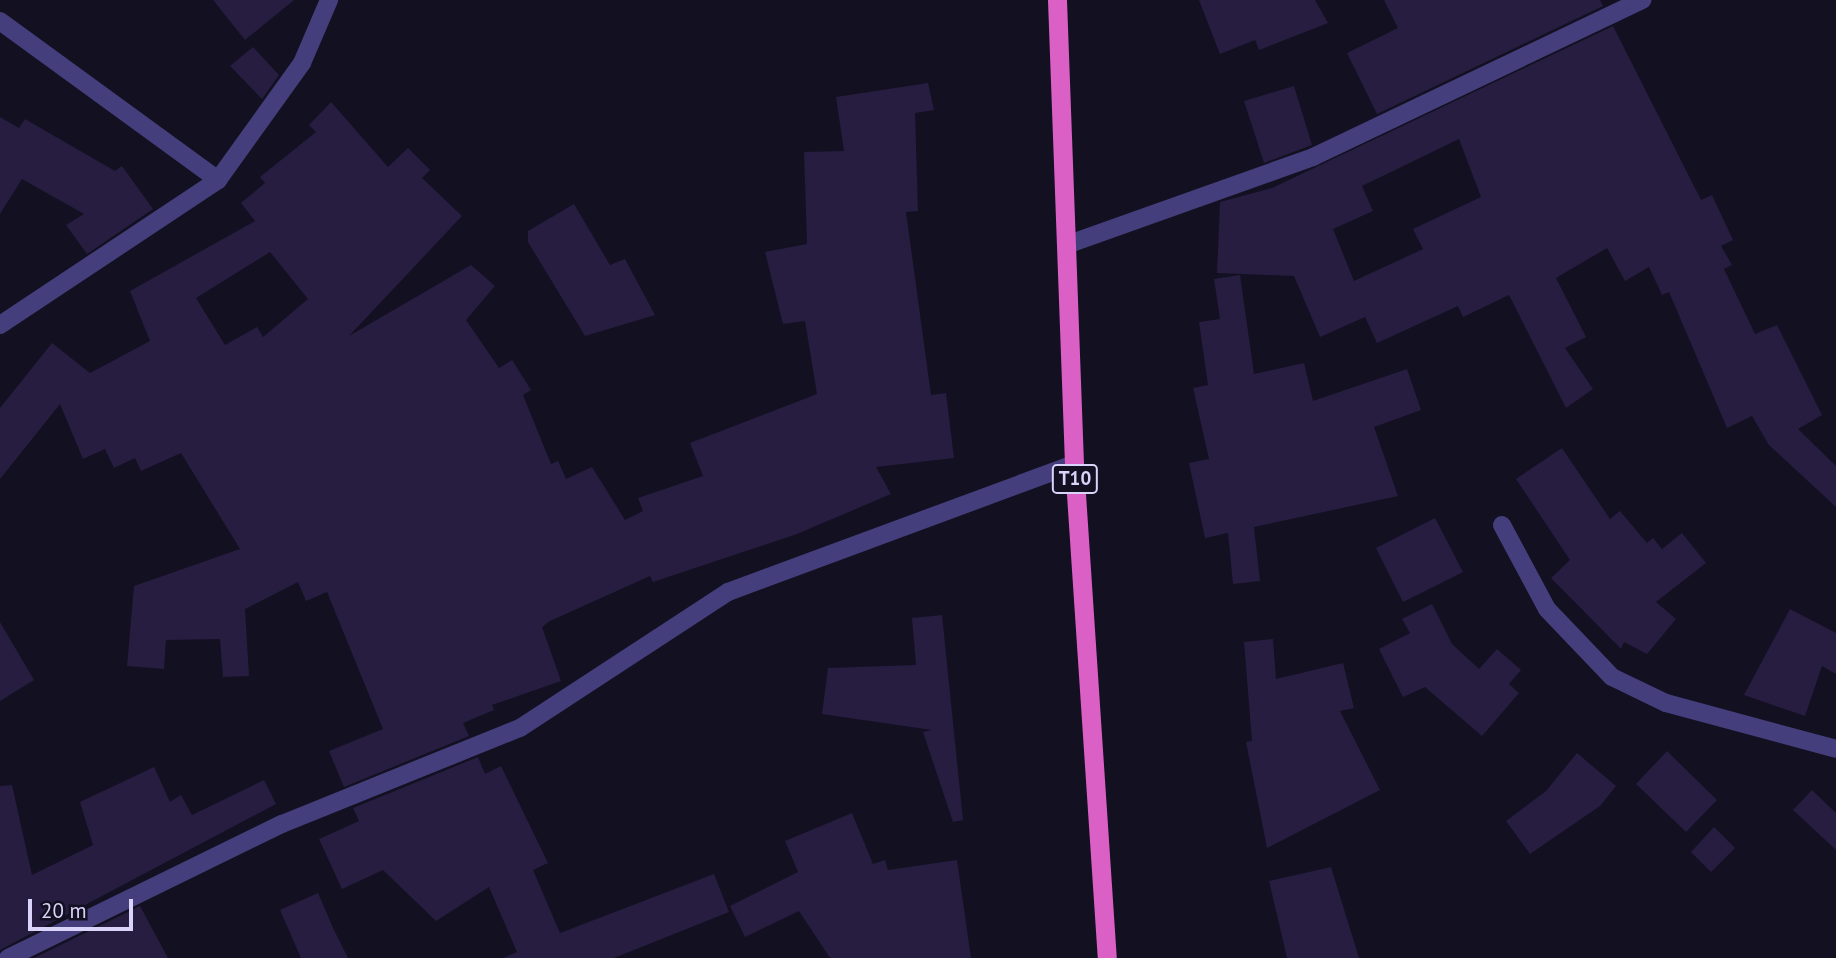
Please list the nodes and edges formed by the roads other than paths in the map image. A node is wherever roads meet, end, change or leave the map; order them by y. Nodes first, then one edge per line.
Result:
1 (329, 0) edge
2 (1058, 0) edge
3 (1642, 0) edge
4 (0, 21) edge
5 (218, 180) junction
6 (1069, 244) junction
7 (0, 325) edge
8 (1074, 464) junction
9 (1502, 525) dead end
10 (1836, 749) edge
11 (8, 958) edge
12 (1107, 958) edge

1 - 5 street
2 - 6 highway, T10
3 - 6 street
4 - 5 street
5 - 7 street
6 - 8 highway, T10
8 - 11 street
8 - 12 highway, T10
9 - 10 street

